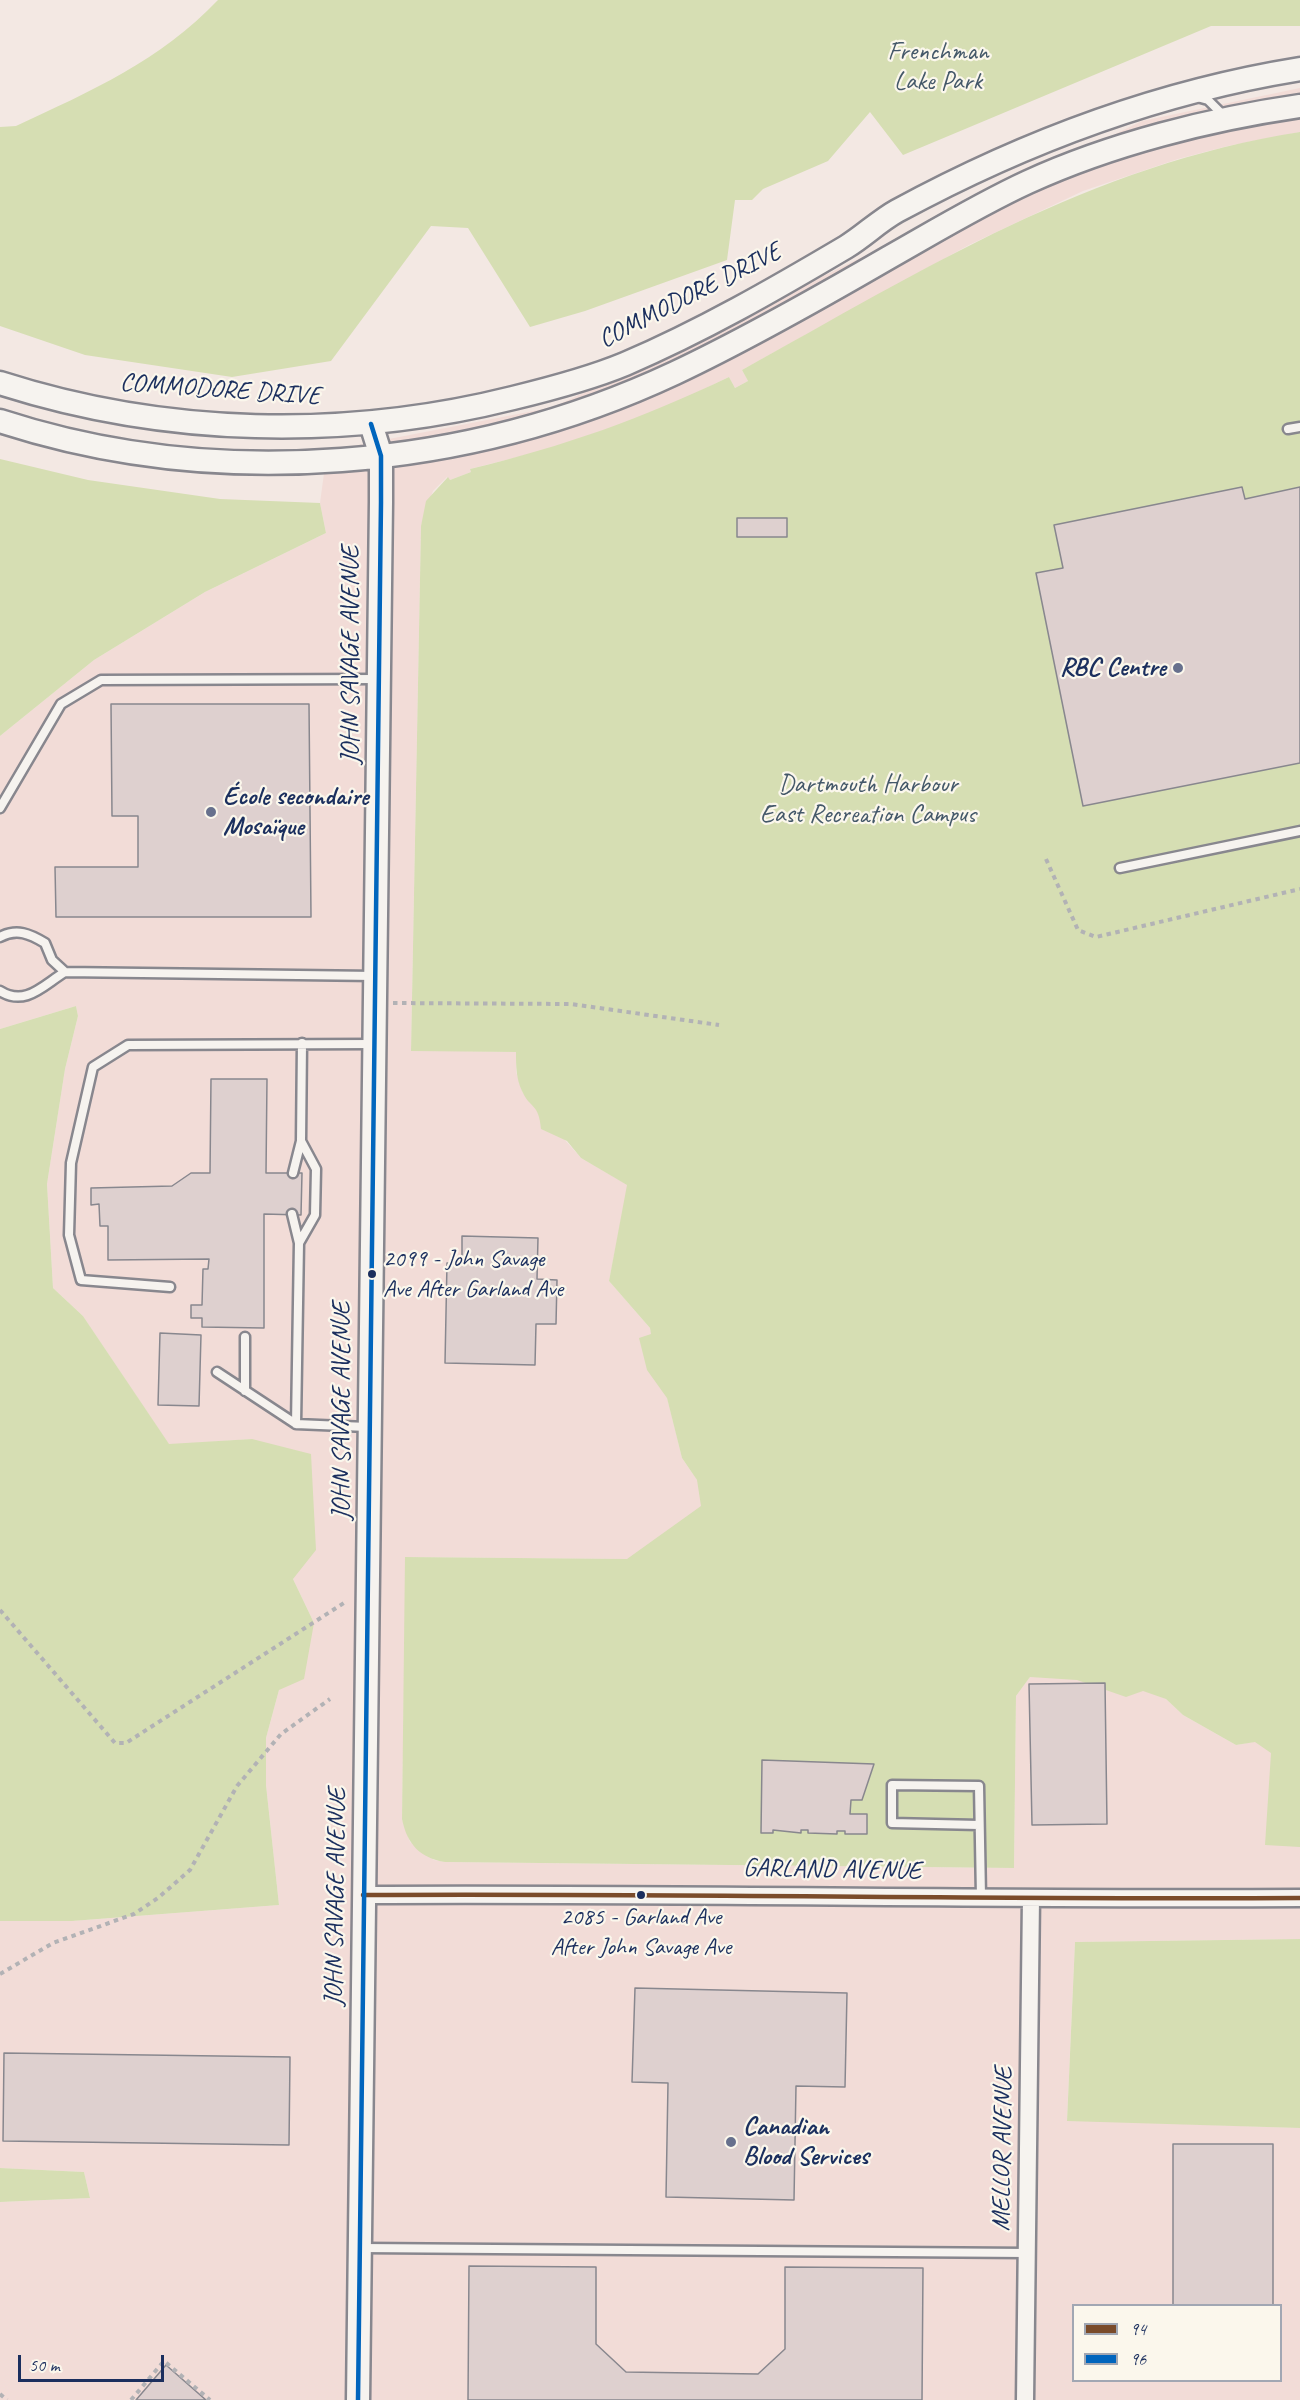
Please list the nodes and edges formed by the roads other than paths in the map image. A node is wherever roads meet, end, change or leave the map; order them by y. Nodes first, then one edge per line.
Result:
1 (1300, 69) edge
2 (1183, 93) junction
3 (1300, 106) edge
4 (1227, 119) junction
5 (762, 311) junction
6 (0, 382) edge
7 (0, 421) edge
8 (371, 424) junction
9 (1300, 427) edge
10 (1288, 429) dead end
11 (381, 456) junction
12 (380, 679) junction
13 (0, 808) edge
14 (1300, 831) edge
15 (1120, 868) dead end
16 (0, 937) edge
17 (64, 972) junction
18 (375, 976) junction
19 (0, 991) edge
20 (302, 1043) junction
21 (374, 1044) junction
22 (301, 1141) junction
23 (293, 1173) dead end
24 (292, 1214) dead end
25 (299, 1243) junction
26 (170, 1287) dead end
27 (245, 1337) dead end
28 (217, 1372) dead end
29 (245, 1390) junction
30 (296, 1424) junction
31 (371, 1427) junction
32 (979, 1825) junction
33 (363, 1895) junction
34 (981, 1897) junction
35 (1031, 1898) junction
36 (1300, 1898) edge
37 (361, 2248) junction
38 (1027, 2253) junction
39 (358, 2400) edge
40 (1025, 2400) edge

1 - 2 main road, COMMODORE DRIVE
2 - 4 lane
2 - 5 main road, COMMODORE DRIVE
3 - 4 main road, COMMODORE DRIVE
4 - 5 main road, COMMODORE DRIVE
5 - 8 main road, COMMODORE DRIVE
5 - 11 main road, COMMODORE DRIVE
6 - 8 main road, COMMODORE DRIVE
7 - 11 main road, COMMODORE DRIVE
8 - 11 main road, JOHN SAVAGE AVENUE
9 - 10 lane
11 - 12 main road, JOHN SAVAGE AVENUE
12 - 13 lane
12 - 18 main road, JOHN SAVAGE AVENUE
14 - 15 lane
16 - 17 lane
17 - 18 lane
17 - 19 lane
18 - 21 main road, JOHN SAVAGE AVENUE
20 - 21 lane
20 - 22 lane
20 - 26 lane
21 - 31 main road, JOHN SAVAGE AVENUE
22 - 23 lane
22 - 25 lane
24 - 25 lane
25 - 30 lane
27 - 29 lane
28 - 29 lane
29 - 30 lane
30 - 31 lane
31 - 33 main road, JOHN SAVAGE AVENUE
32 - 32 lane
32 - 34 lane
33 - 34 street, GARLAND AVENUE
33 - 37 main road, JOHN SAVAGE AVENUE
34 - 35 street, GARLAND AVENUE
35 - 36 street, GARLAND AVENUE
35 - 38 street, MELLOR AVENUE
37 - 38 lane
37 - 39 main road, JOHN SAVAGE AVENUE
38 - 40 street, MELLOR AVENUE

